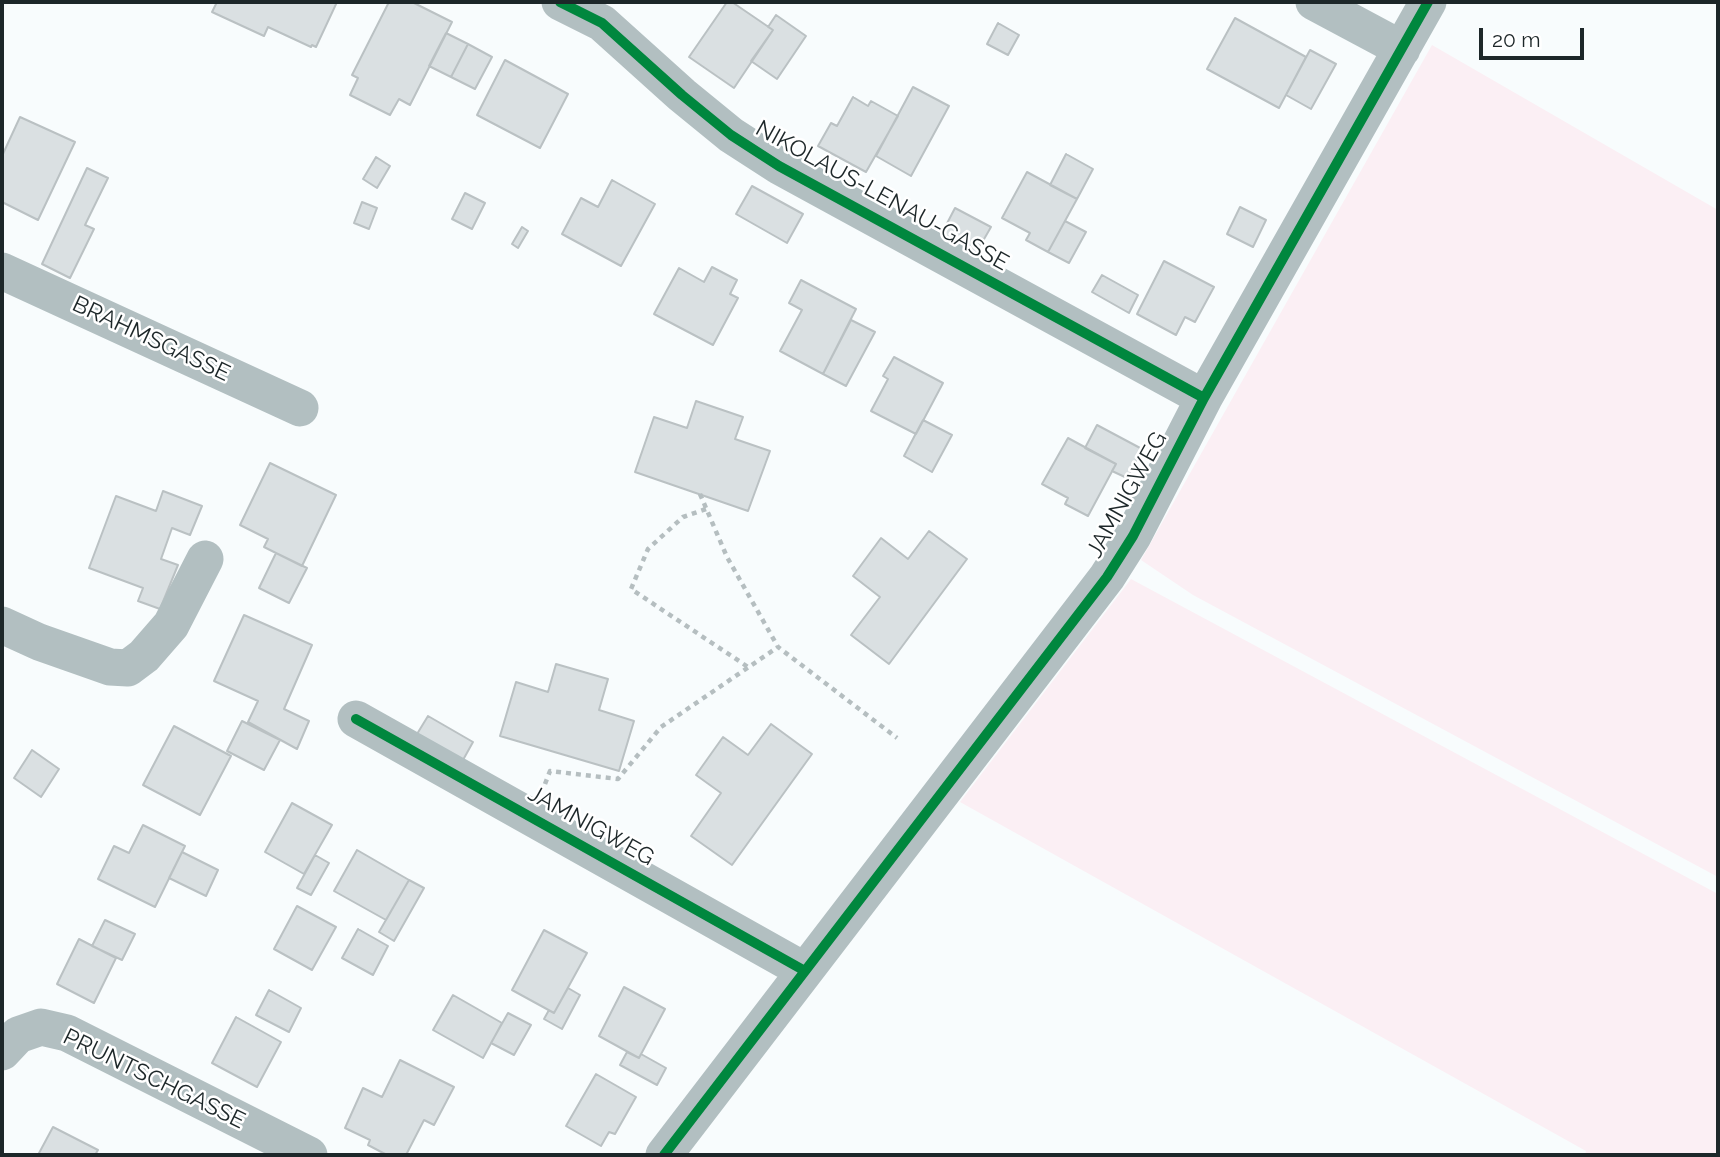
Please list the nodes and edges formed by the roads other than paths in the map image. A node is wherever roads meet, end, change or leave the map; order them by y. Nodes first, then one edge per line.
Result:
1 (560, 2) edge
2 (1314, 2) edge
3 (1428, 2) edge
4 (1402, 50) junction
5 (2, 271) edge
6 (1204, 398) junction
7 (300, 408) dead end
8 (205, 558) dead end
9 (2, 625) edge
10 (356, 719) dead end
11 (805, 971) junction
12 (2, 1052) edge
13 (309, 1155) edge
14 (664, 1155) edge

1 - 6 street, NIKOLAUS-LENAU-GASSE
2 - 4 street
3 - 4 street, JAMNIGWEG
4 - 6 street, JAMNIGWEG
5 - 7 street, BRAHMSGASSE
6 - 11 street, JAMNIGWEG
8 - 9 street
10 - 11 street, JAMNIGWEG
11 - 14 street, JAMNIGWEG
12 - 13 street, PRUNTSCHGASSE

